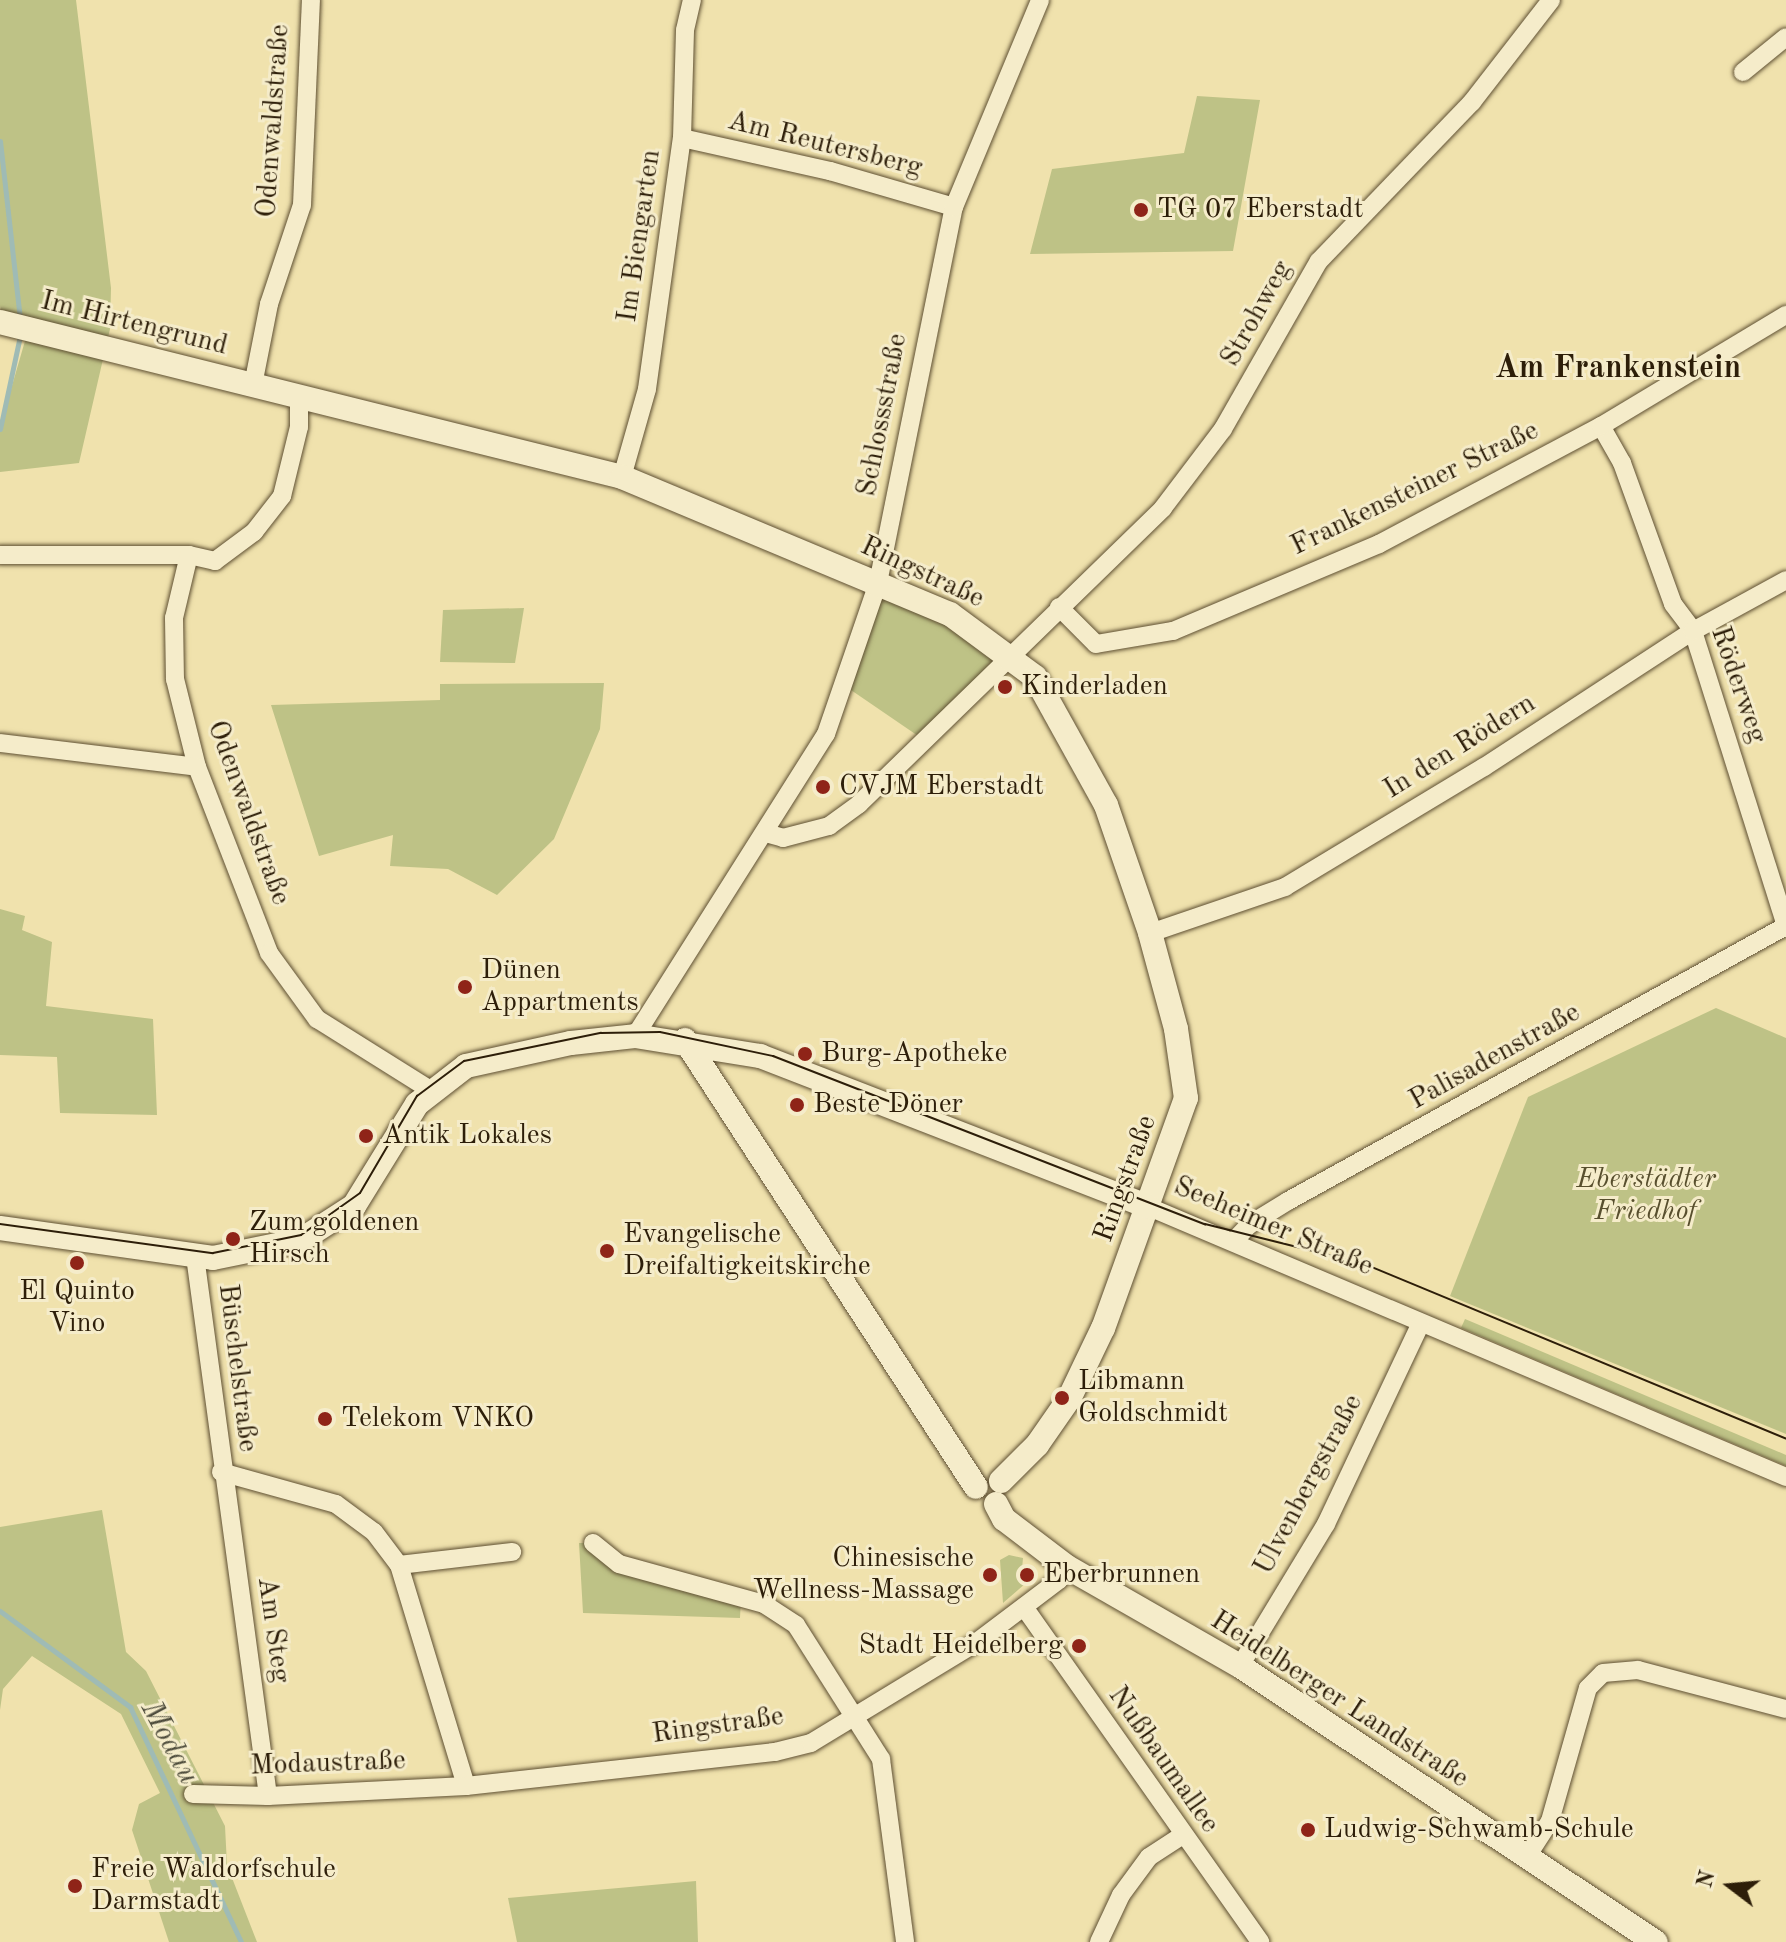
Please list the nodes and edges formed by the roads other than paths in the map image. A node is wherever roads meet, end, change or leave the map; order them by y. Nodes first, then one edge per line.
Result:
1 (311, 0) edge
2 (692, 0) edge
3 (1040, 0) edge
4 (1551, 0) edge
5 (1786, 37) edge
6 (1743, 72) dead end
7 (682, 138) junction
8 (954, 207) junction
9 (1786, 315) edge
10 (3, 323) edge
11 (253, 385) junction
12 (299, 397) junction
13 (1601, 426) junction
14 (622, 477) junction
15 (0, 555) edge
16 (189, 555) junction
17 (1786, 580) edge
18 (878, 583) junction
19 (1059, 607) junction
20 (1693, 631) junction
21 (1009, 653) junction
22 (0, 743) edge
23 (197, 767) junction
24 (766, 833) junction
25 (1786, 926) edge
26 (1150, 933) junction
27 (635, 1036) junction
28 (685, 1040) junction
29 (430, 1090) junction
30 (1149, 1207) junction
31 (0, 1228) edge
32 (1234, 1241) junction
33 (195, 1256) junction
34 (1420, 1325) junction
35 (221, 1472) junction
36 (1786, 1477) edge
37 (999, 1492) junction
38 (593, 1543) dead end
39 (512, 1552) dead end
40 (399, 1565) junction
41 (1067, 1567) junction
42 (1024, 1607) junction
43 (1243, 1661) junction
44 (1786, 1709) edge
45 (859, 1718) junction
46 (466, 1786) junction
47 (193, 1794) dead end
48 (268, 1796) junction
49 (1181, 1836) junction
50 (1526, 1858) junction
51 (905, 1942) edge
52 (1099, 1942) edge
53 (1260, 1942) edge
54 (1656, 1942) edge

1 - 11 street, Odenwaldstraße
2 - 7 street, Im Biengarten
3 - 8 street, Schlossstraße
4 - 19 street, Strohweg
5 - 6 street
7 - 8 street, Am Reutersberg
7 - 14 street, Im Biengarten
8 - 18 street, Schlossstraße
9 - 13 street, Frankensteiner Straße
10 - 11 street, Im Hirtengrund
11 - 12 street, Ringstraße
12 - 14 street, Ringstraße
12 - 16 street
13 - 19 street, Frankensteiner Straße
13 - 20 street, Röderweg
14 - 18 street, Ringstraße
15 - 16 street
16 - 23 street, Odenwaldstraße
17 - 20 street, In den Rödern
18 - 21 street, Ringstraße
18 - 24 street, Schlossstraße
19 - 21 street, Strohweg
20 - 25 street, Röderweg
20 - 26 street, In den Rödern
21 - 24 street
21 - 26 street, Ringstraße
22 - 23 street
23 - 29 street, Odenwaldstraße
24 - 27 street, Schlossstraße
25 - 32 street, Palisadenstraße
26 - 30 street, Ringstraße
27 - 28 street, Seeheimer Straße
27 - 29 street
28 - 30 street, Seeheimer Straße
28 - 37 street
29 - 33 street
30 - 32 street, Seeheimer Straße
30 - 37 street, Ringstraße
31 - 33 street
32 - 34 street, Seeheimer Straße
33 - 35 street, Büschelstraße
34 - 36 street, Seeheimer Straße
34 - 43 street, Ulvenbergstraße
35 - 40 street, Büschelstraße
35 - 48 street, Am Steg
37 - 41 street, Heidelberger Landstraße
38 - 45 street
39 - 40 street
40 - 46 street, Büschelstraße
41 - 42 street, Ringstraße
41 - 43 street, Heidelberger Landstraße
42 - 45 street, Ringstraße
42 - 49 street, Nußbaumallee
43 - 50 street, Heidelberger Landstraße
44 - 50 street
45 - 46 street, Ringstraße
45 - 51 street
46 - 48 street, Modaustraße
47 - 48 street, Modaustraße
49 - 52 street
49 - 53 street, Nußbaumallee
50 - 54 street, Heidelberger Landstraße

